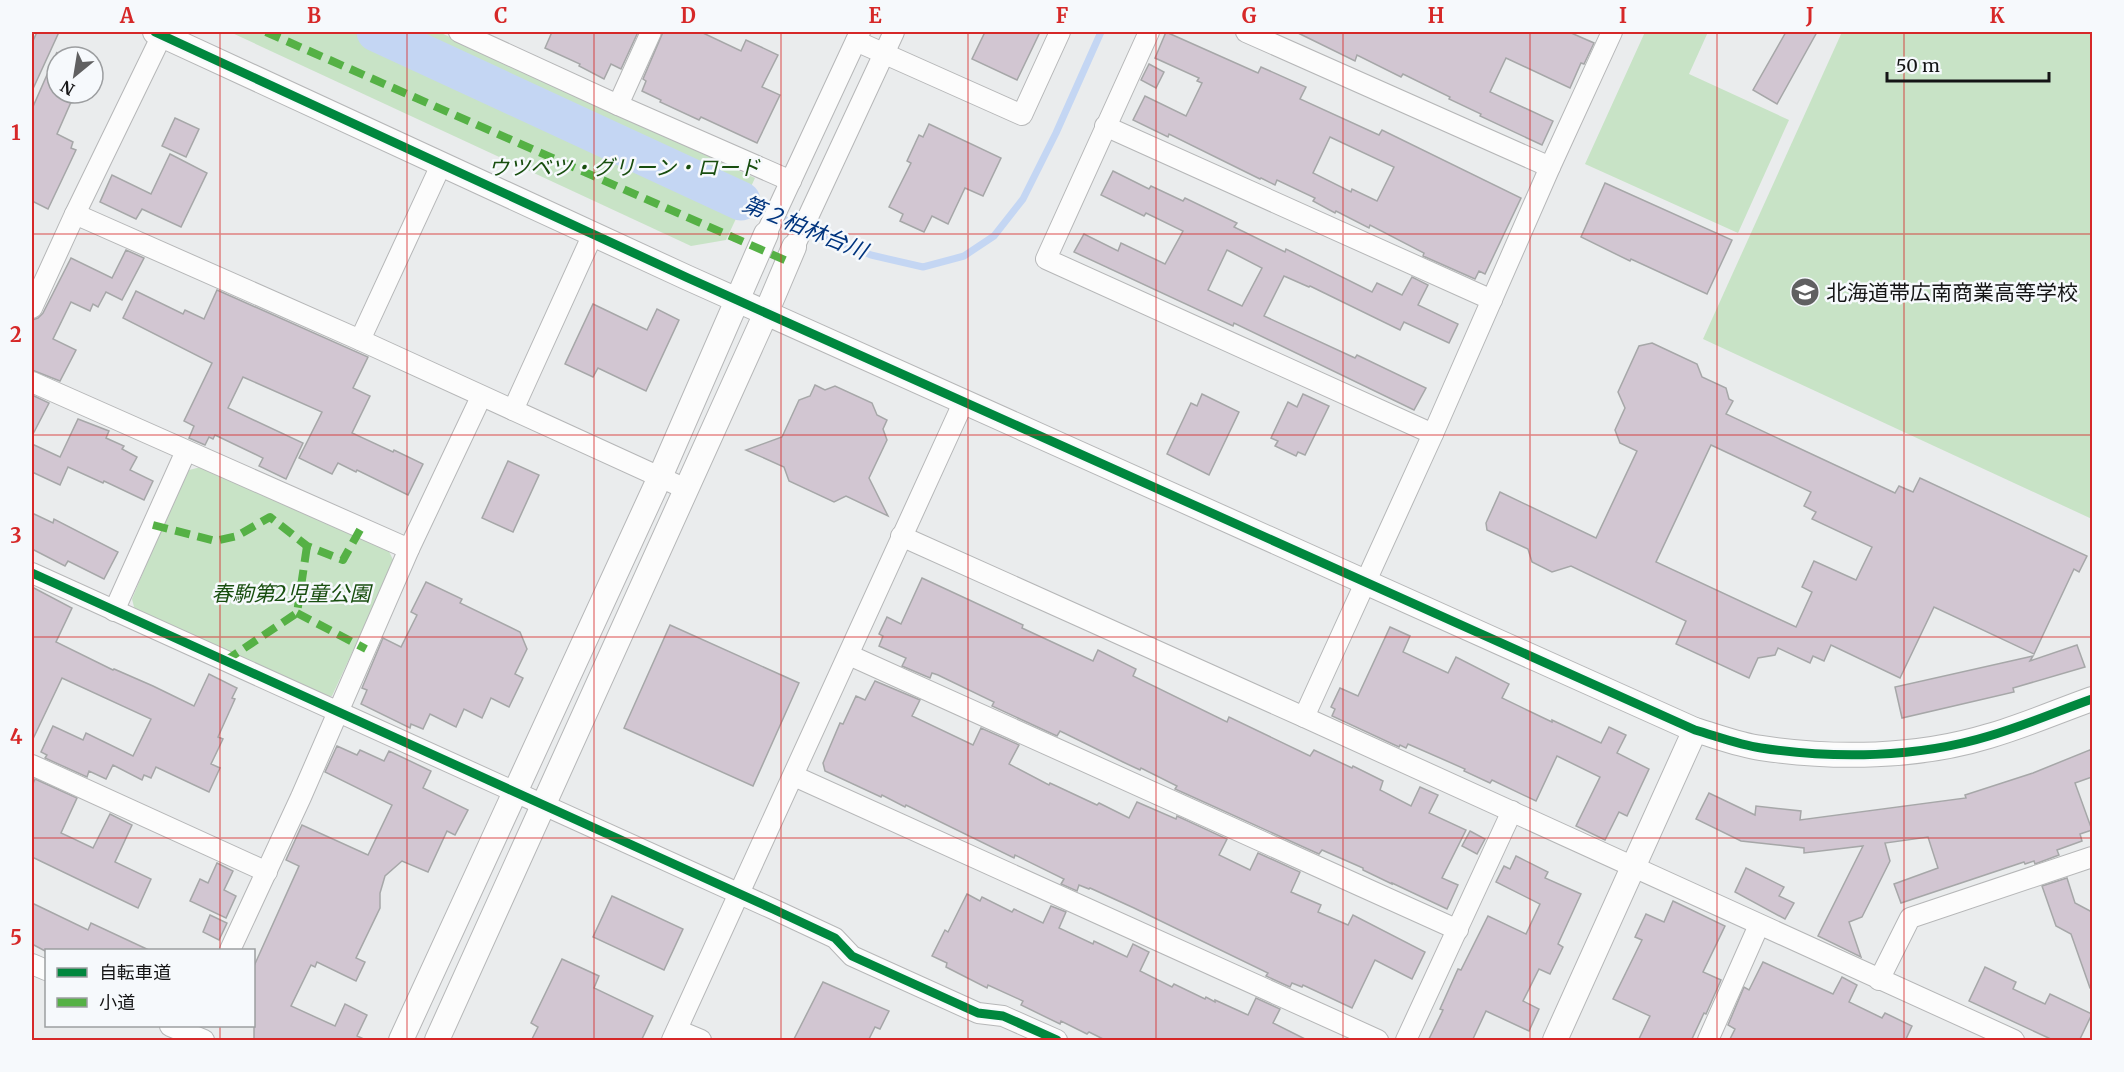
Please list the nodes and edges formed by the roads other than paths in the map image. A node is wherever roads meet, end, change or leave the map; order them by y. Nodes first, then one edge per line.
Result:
1 (459, 32) edge
2 (651, 32) edge
3 (894, 32) edge
4 (1060, 32) edge
5 (1149, 32) edge
6 (1246, 32) edge
7 (158, 33) edge
8 (1607, 33) edge
9 (858, 36) edge
10 (884, 54) junction
11 (618, 105) junction
12 (1105, 126) junction
13 (441, 165) junction
14 (1550, 167) junction
15 (788, 188) junction
16 (75, 214) junction
17 (593, 234) junction
18 (766, 234) joint
19 (794, 247) joint
20 (737, 300) junction
21 (1492, 300) junction
22 (32, 309) edge
23 (766, 313) junction
24 (360, 340) junction
25 (32, 382) edge
26 (481, 397) junction
27 (964, 401) junction
28 (513, 410) junction
29 (1433, 434) junction
30 (186, 451) junction
31 (660, 477) junction
32 (686, 489) junction
33 (901, 536) junction
34 (410, 549) junction
35 (32, 573) edge
36 (1365, 582) junction
37 (114, 611) junction
38 (849, 655) junction
39 (2092, 699) edge
40 (338, 713) junction
41 (1304, 717) junction
42 (1695, 730) junction
43 (32, 765) edge
44 (794, 776) junction
45 (515, 792) junction
46 (543, 805) junction
47 (1512, 811) junction
48 (2092, 857) edge
49 (1633, 866) junction
50 (267, 872) junction
51 (739, 893) junction
52 (1759, 925) junction
53 (1458, 930) junction
54 (231, 949) edge
55 (1879, 980) junction
56 (174, 1027) edge
57 (195, 1035) edge
58 (675, 1035) edge
59 (401, 1041) edge
60 (437, 1041) edge
61 (701, 1041) edge
62 (1057, 1041) edge
63 (1378, 1041) edge
64 (1406, 1041) edge
65 (1555, 1041) edge
66 (1708, 1041) edge
67 (2014, 1041) edge

1 - 11 street
2 - 11 street
3 - 10 street
4 - 10 street
5 - 12 street
6 - 14 street
7 - 13 street
7 - 16 street
8 - 14 street
9 - 10 street
9 - 15 street
10 - 19 street
11 - 15 street
12 - 21 street
12 - 29 street
13 - 17 street
13 - 24 street
14 - 21 street
15 - 18 street
16 - 22 street
16 - 24 street
17 - 20 street
17 - 28 street
18 - 20 street
19 - 23 street
20 - 23 street
20 - 31 street
21 - 29 street
23 - 27 street
23 - 32 street
24 - 26 street
25 - 30 street
26 - 28 street
26 - 34 street
27 - 33 street
27 - 36 street
28 - 31 street
29 - 36 street
30 - 34 street
30 - 37 street
31 - 32 street
31 - 45 street
32 - 46 street
33 - 38 street
33 - 41 street
34 - 40 street
35 - 37 street
36 - 41 street
36 - 42 street
37 - 40 street
38 - 44 street
38 - 53 street
39 - 42 street
40 - 45 street
40 - 50 street
41 - 47 street
42 - 49 street
43 - 50 street
44 - 51 street
44 - 63 street
45 - 46 street
45 - 59 street
46 - 51 street
46 - 60 street
47 - 49 street
47 - 53 street
48 - 55 street
49 - 52 street
49 - 65 street
50 - 54 street
51 - 58 street
51 - 62 street
52 - 55 street
52 - 66 street
53 - 64 street
55 - 67 street
56 - 57 street
58 - 61 street

